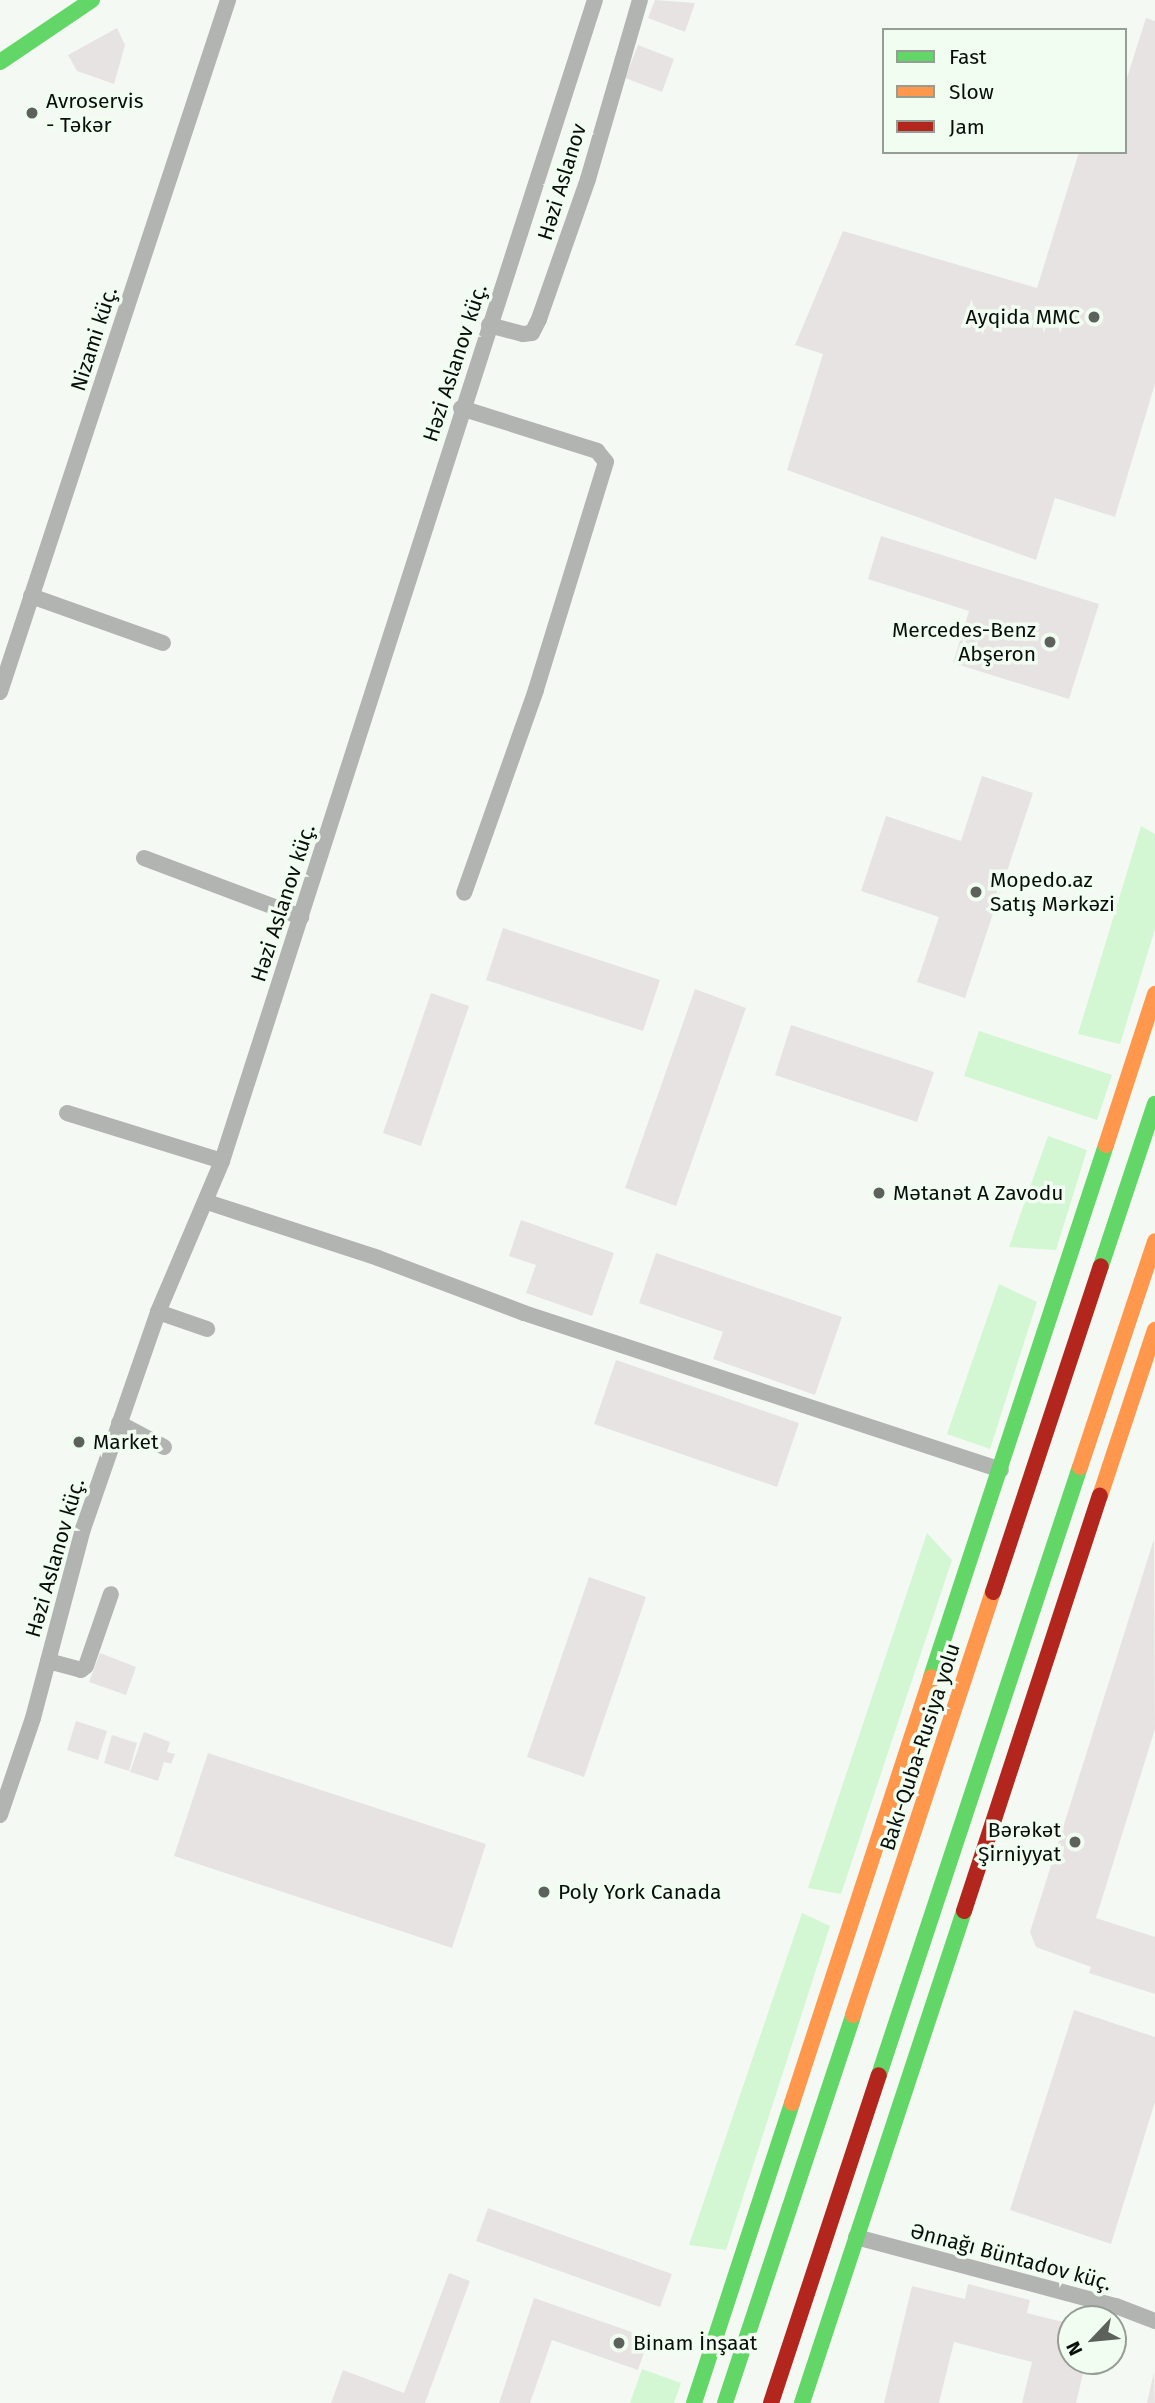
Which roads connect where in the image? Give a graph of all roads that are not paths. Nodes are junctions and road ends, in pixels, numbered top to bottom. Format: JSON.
{"nodes":[{"id":1,"x":92,"y":0,"type":"edge"},
{"id":2,"x":228,"y":0,"type":"edge"},
{"id":3,"x":595,"y":0,"type":"edge"},
{"id":4,"x":640,"y":0,"type":"edge"},
{"id":5,"x":0,"y":62,"type":"edge"},
{"id":6,"x":489,"y":326,"type":"junction"},
{"id":7,"x":461,"y":408,"type":"junction"},
{"id":8,"x":32,"y":596,"type":"junction"},
{"id":9,"x":163,"y":643,"type":"dead end"},
{"id":10,"x":0,"y":692,"type":"edge"},
{"id":11,"x":144,"y":858,"type":"dead end"},
{"id":12,"x":464,"y":893,"type":"dead end"},
{"id":13,"x":301,"y":917,"type":"junction"},
{"id":14,"x":1155,"y":994,"type":"edge"},
{"id":15,"x":1155,"y":1104,"type":"edge"},
{"id":16,"x":67,"y":1113,"type":"dead end"},
{"id":17,"x":222,"y":1161,"type":"junction"},
{"id":18,"x":207,"y":1202,"type":"junction"},
{"id":19,"x":1155,"y":1241,"type":"edge"},
{"id":20,"x":158,"y":1312,"type":"junction"},
{"id":21,"x":207,"y":1329,"type":"dead end"},
{"id":22,"x":1155,"y":1331,"type":"edge"},
{"id":23,"x":1138,"y":1382,"type":"junction"},
{"id":24,"x":1155,"y":1386,"type":"edge"},
{"id":25,"x":119,"y":1423,"type":"junction"},
{"id":26,"x":164,"y":1447,"type":"dead end"},
{"id":27,"x":1001,"y":1470,"type":"junction"},
{"id":28,"x":111,"y":1594,"type":"dead end"},
{"id":29,"x":48,"y":1661,"type":"junction"},
{"id":30,"x":0,"y":1815,"type":"edge"},
{"id":31,"x":856,"y":2237,"type":"junction"},
{"id":32,"x":1155,"y":2321,"type":"edge"},
{"id":33,"x":694,"y":2403,"type":"edge"},
{"id":34,"x":724,"y":2403,"type":"edge"},
{"id":35,"x":771,"y":2403,"type":"edge"},
{"id":36,"x":802,"y":2403,"type":"edge"}],
"edges":[{"from":1,"to":5,"type":"main road"},
{"from":2,"to":8,"type":"street","name":"Nizami küç."},
{"from":3,"to":6,"type":"street","name":"Həzi Aslanov küç."},
{"from":4,"to":6,"type":"street","name":"Həzi Aslanov"},
{"from":6,"to":7,"type":"street","name":"Həzi Aslanov küç."},
{"from":7,"to":12,"type":"street"},
{"from":7,"to":13,"type":"street","name":"Həzi Aslanov küç."},
{"from":8,"to":9,"type":"street"},
{"from":8,"to":10,"type":"street","name":"Nizami küç."},
{"from":11,"to":13,"type":"street"},
{"from":13,"to":17,"type":"street","name":"Həzi Aslanov küç."},
{"from":14,"to":27,"type":"main road"},
{"from":15,"to":34,"type":"main road","name":"Bakı-Quba-Rusiya yolu"},
{"from":16,"to":17,"type":"street"},
{"from":17,"to":18,"type":"street","name":"Həzi Aslanov küç."},
{"from":18,"to":20,"type":"street","name":"Həzi Aslanov küç."},
{"from":18,"to":27,"type":"street"},
{"from":19,"to":35,"type":"main road"},
{"from":20,"to":21,"type":"street"},
{"from":20,"to":25,"type":"street","name":"Həzi Aslanov küç."},
{"from":22,"to":23,"type":"main road"},
{"from":23,"to":24,"type":"main road"},
{"from":23,"to":31,"type":"main road"},
{"from":25,"to":26,"type":"street"},
{"from":25,"to":29,"type":"street","name":"Həzi Aslanov küç."},
{"from":27,"to":33,"type":"main road"},
{"from":28,"to":29,"type":"street"},
{"from":29,"to":30,"type":"street","name":"Həzi Aslanov küç."},
{"from":31,"to":32,"type":"street","name":"Ənnağı Büntadov küç."},
{"from":31,"to":36,"type":"main road"}]}
